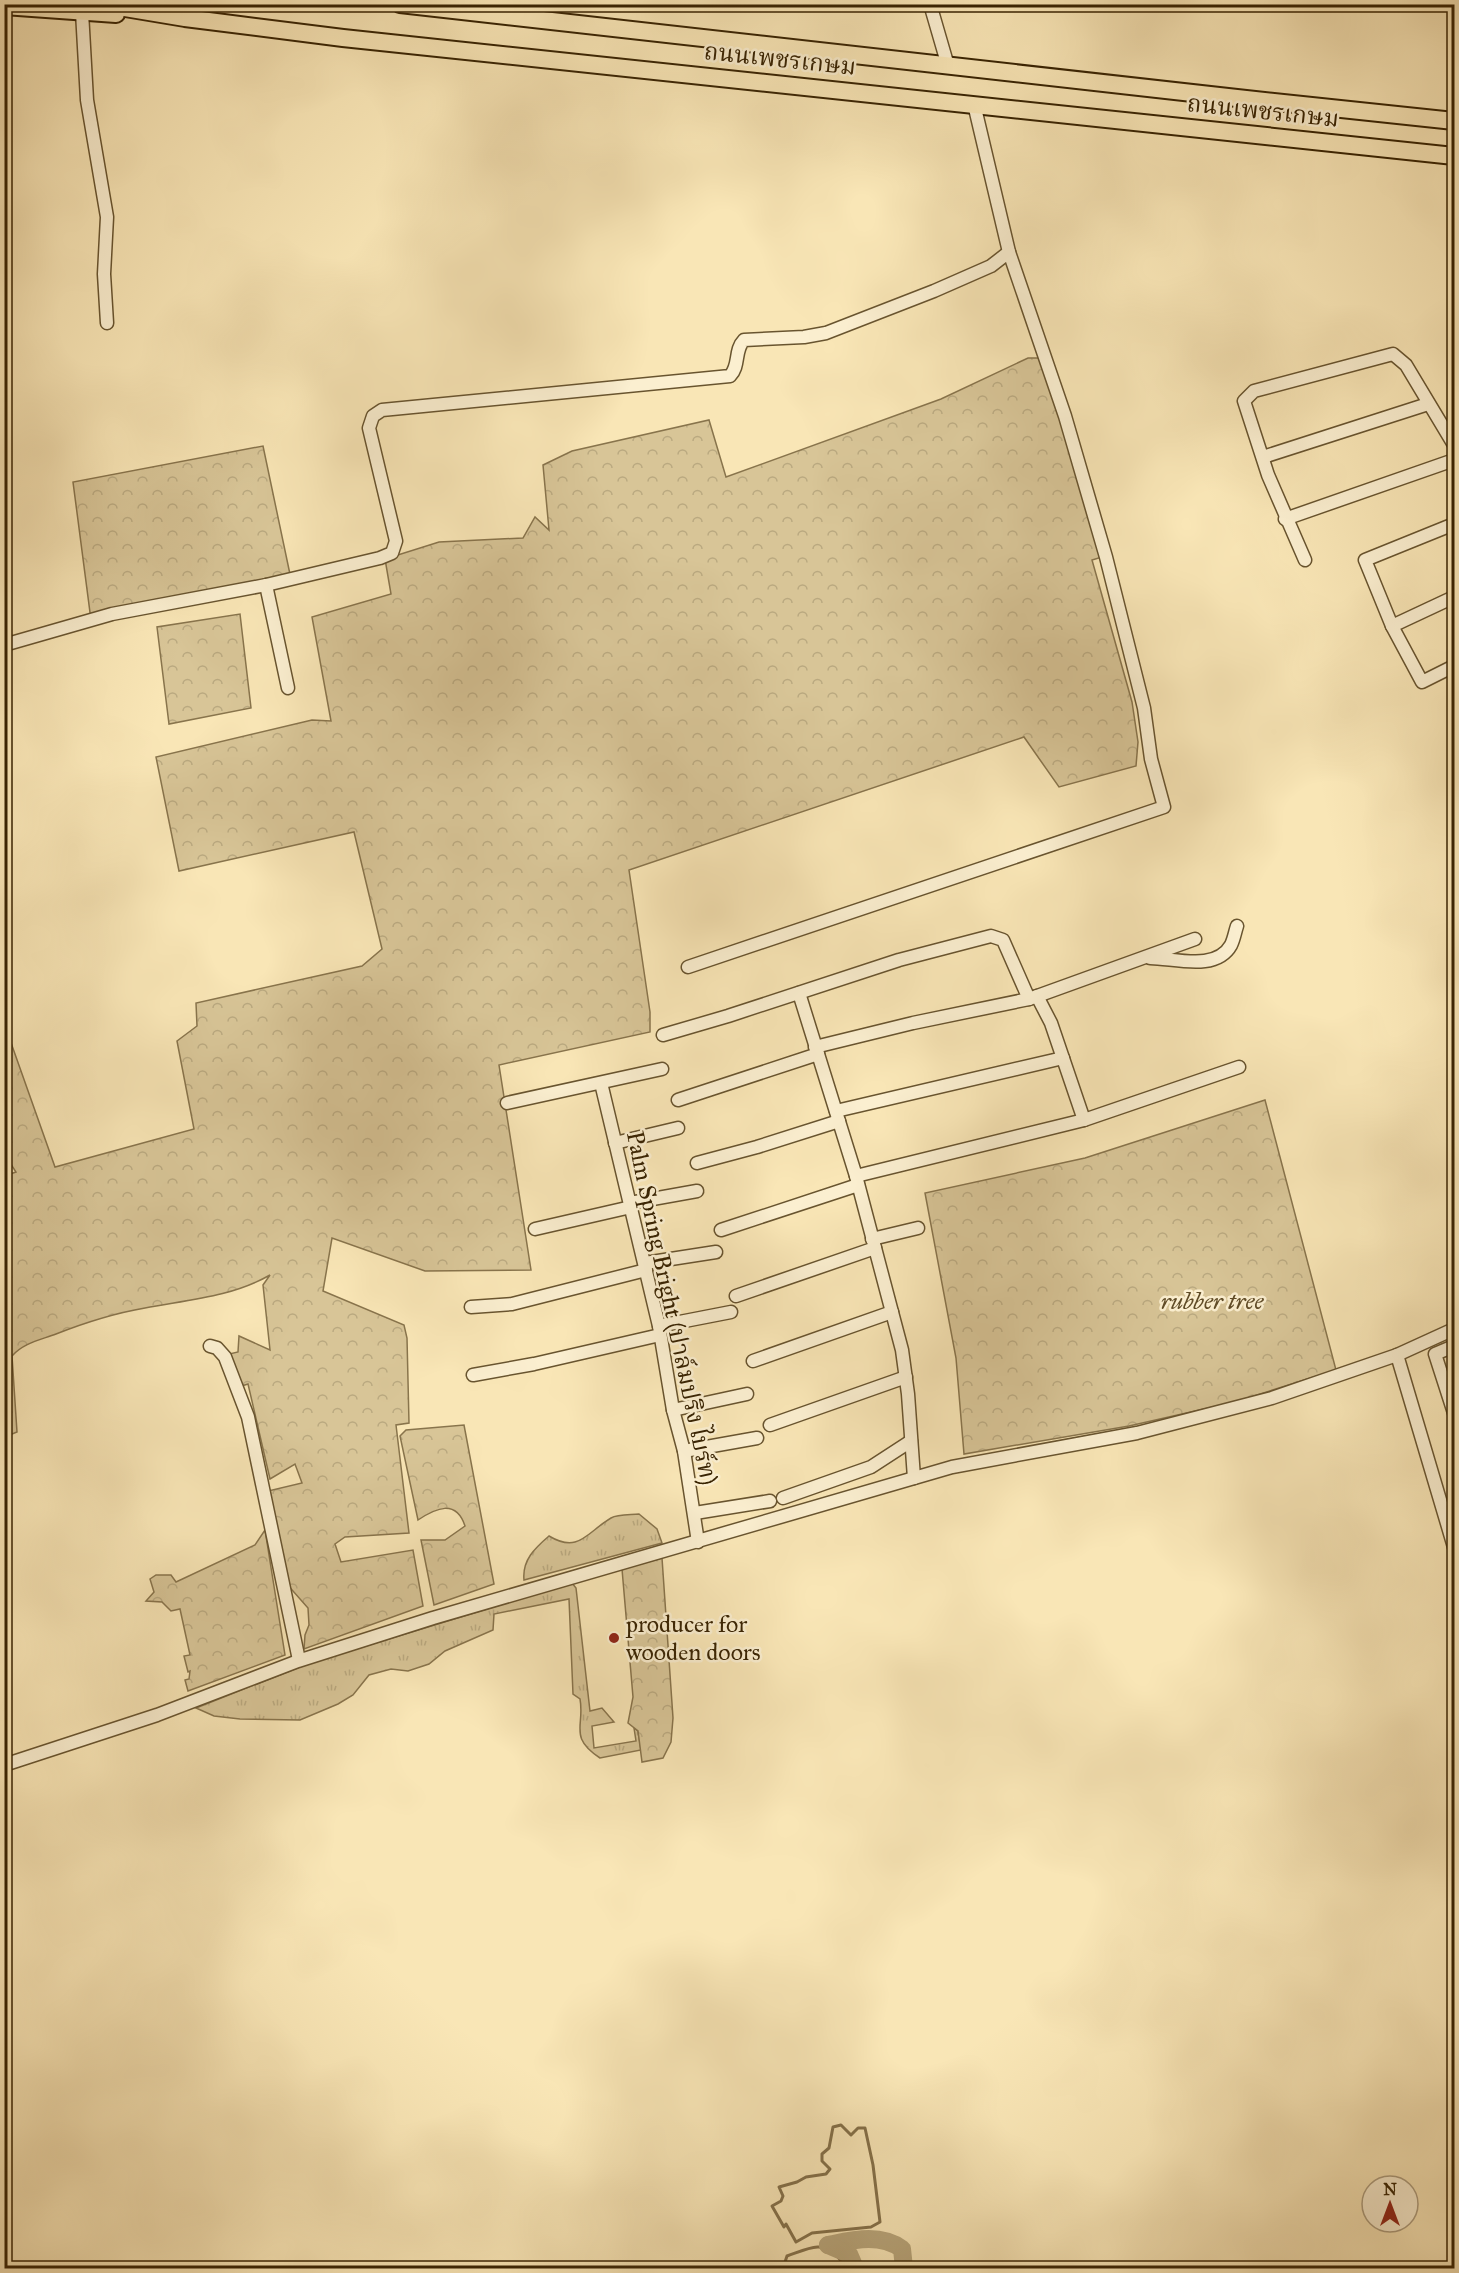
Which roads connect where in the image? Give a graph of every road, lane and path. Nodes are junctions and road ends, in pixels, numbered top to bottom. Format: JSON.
{"nodes":[{"id":1,"x":102,"y":4,"type":"edge"},
{"id":2,"x":400,"y":4,"type":"edge"},
{"id":3,"x":930,"y":4,"type":"edge"},
{"id":4,"x":4,"y":6,"type":"edge"},
{"id":5,"x":82,"y":12,"type":"junction"},
{"id":6,"x":185,"y":18,"type":"junction"},
{"id":7,"x":948,"y":66,"type":"junction"},
{"id":8,"x":974,"y":104,"type":"junction"},
{"id":9,"x":1455,"y":121,"type":"edge"},
{"id":10,"x":1455,"y":156,"type":"edge"},
{"id":11,"x":1009,"y":252,"type":"junction"},
{"id":12,"x":107,"y":323,"type":"dead end"},
{"id":13,"x":1428,"y":404,"type":"junction"},
{"id":14,"x":1455,"y":445,"type":"edge"},
{"id":15,"x":1263,"y":457,"type":"junction"},
{"id":16,"x":1455,"y":460,"type":"edge"},
{"id":17,"x":1285,"y":519,"type":"junction"},
{"id":18,"x":1455,"y":524,"type":"edge"},
{"id":19,"x":1305,"y":560,"type":"dead end"},
{"id":20,"x":266,"y":585,"type":"junction"},
{"id":21,"x":1455,"y":597,"type":"edge"},
{"id":22,"x":1392,"y":626,"type":"junction"},
{"id":23,"x":4,"y":645,"type":"edge"},
{"id":24,"x":1455,"y":666,"type":"edge"},
{"id":25,"x":288,"y":688,"type":"dead end"},
{"id":26,"x":1237,"y":927,"type":"dead end"},
{"id":27,"x":1195,"y":939,"type":"dead end"},
{"id":28,"x":1143,"y":958,"type":"junction"},
{"id":29,"x":688,"y":967,"type":"dead end"},
{"id":30,"x":799,"y":993,"type":"junction"},
{"id":31,"x":1033,"y":998,"type":"junction"},
{"id":32,"x":663,"y":1035,"type":"dead end"},
{"id":33,"x":817,"y":1051,"type":"junction"},
{"id":34,"x":1063,"y":1058,"type":"junction"},
{"id":35,"x":1239,"y":1067,"type":"dead end"},
{"id":36,"x":662,"y":1069,"type":"dead end"},
{"id":37,"x":601,"y":1083,"type":"junction"},
{"id":38,"x":678,"y":1100,"type":"dead end"},
{"id":39,"x":507,"y":1102,"type":"dead end"},
{"id":40,"x":837,"y":1116,"type":"junction"},
{"id":41,"x":1084,"y":1120,"type":"junction"},
{"id":42,"x":678,"y":1128,"type":"dead end"},
{"id":43,"x":615,"y":1143,"type":"junction"},
{"id":44,"x":697,"y":1163,"type":"dead end"},
{"id":45,"x":857,"y":1180,"type":"junction"},
{"id":46,"x":697,"y":1191,"type":"dead end"},
{"id":47,"x":631,"y":1205,"type":"junction"},
{"id":48,"x":918,"y":1227,"type":"dead end"},
{"id":49,"x":535,"y":1229,"type":"dead end"},
{"id":50,"x":721,"y":1230,"type":"dead end"},
{"id":51,"x":874,"y":1243,"type":"junction"},
{"id":52,"x":716,"y":1252,"type":"dead end"},
{"id":53,"x":646,"y":1267,"type":"junction"},
{"id":54,"x":736,"y":1296,"type":"dead end"},
{"id":55,"x":471,"y":1307,"type":"dead end"},
{"id":56,"x":731,"y":1312,"type":"dead end"},
{"id":57,"x":892,"y":1312,"type":"junction"},
{"id":58,"x":1455,"y":1329,"type":"edge"},
{"id":59,"x":659,"y":1331,"type":"junction"},
{"id":60,"x":210,"y":1346,"type":"dead end"},
{"id":61,"x":1455,"y":1346,"type":"edge"},
{"id":62,"x":1396,"y":1355,"type":"junction"},
{"id":63,"x":753,"y":1361,"type":"dead end"},
{"id":64,"x":473,"y":1375,"type":"dead end"},
{"id":65,"x":906,"y":1377,"type":"junction"},
{"id":66,"x":747,"y":1394,"type":"dead end"},
{"id":67,"x":673,"y":1410,"type":"junction"},
{"id":68,"x":1455,"y":1413,"type":"edge"},
{"id":69,"x":770,"y":1425,"type":"dead end"},
{"id":70,"x":757,"y":1438,"type":"dead end"},
{"id":71,"x":911,"y":1441,"type":"junction"},
{"id":72,"x":684,"y":1451,"type":"junction"},
{"id":73,"x":914,"y":1478,"type":"junction"},
{"id":74,"x":694,"y":1513,"type":"junction"},
{"id":75,"x":698,"y":1542,"type":"junction"},
{"id":76,"x":1455,"y":1546,"type":"edge"},
{"id":77,"x":299,"y":1660,"type":"junction"},
{"id":78,"x":4,"y":1765,"type":"edge"}],
"edges":[{"from":1,"to":6,"type":"highway","name":"ถนนเพชรเกษม"},
{"from":2,"to":7,"type":"highway","name":"ถนนเพชรเกษม"},
{"from":3,"to":7,"type":"street"},
{"from":4,"to":5,"type":"highway"},
{"from":5,"to":6,"type":"highway"},
{"from":5,"to":12,"type":"street"},
{"from":6,"to":8,"type":"highway","name":"ถนนเพชรเกษม"},
{"from":7,"to":9,"type":"highway","name":"ถนนเพชรเกษม"},
{"from":8,"to":10,"type":"highway","name":"ถนนเพชรเกษม"},
{"from":8,"to":11,"type":"street"},
{"from":11,"to":20,"type":"street"},
{"from":11,"to":29,"type":"street"},
{"from":13,"to":14,"type":"street"},
{"from":13,"to":15,"type":"street"},
{"from":13,"to":15,"type":"street"},
{"from":15,"to":17,"type":"street"},
{"from":16,"to":17,"type":"street"},
{"from":17,"to":19,"type":"street"},
{"from":18,"to":22,"type":"street"},
{"from":20,"to":23,"type":"street"},
{"from":20,"to":25,"type":"street"},
{"from":21,"to":22,"type":"street"},
{"from":22,"to":24,"type":"street"},
{"from":26,"to":28,"type":"street"},
{"from":27,"to":28,"type":"street"},
{"from":28,"to":31,"type":"street"},
{"from":30,"to":31,"type":"street"},
{"from":30,"to":32,"type":"street"},
{"from":30,"to":33,"type":"street"},
{"from":31,"to":33,"type":"street"},
{"from":31,"to":34,"type":"street"},
{"from":33,"to":38,"type":"street"},
{"from":33,"to":40,"type":"street"},
{"from":34,"to":40,"type":"street"},
{"from":34,"to":41,"type":"street"},
{"from":35,"to":41,"type":"street"},
{"from":36,"to":37,"type":"street"},
{"from":37,"to":39,"type":"street"},
{"from":37,"to":43,"type":"street","name":"Palm Spring Bright (ปาล์มปริง ไบร์ท)"},
{"from":40,"to":44,"type":"street"},
{"from":40,"to":45,"type":"street"},
{"from":41,"to":45,"type":"street"},
{"from":42,"to":43,"type":"street"},
{"from":43,"to":47,"type":"street","name":"Palm Spring Bright (ปาล์มปริง ไบร์ท)"},
{"from":45,"to":50,"type":"street"},
{"from":45,"to":51,"type":"street"},
{"from":46,"to":47,"type":"street"},
{"from":47,"to":49,"type":"street"},
{"from":47,"to":53,"type":"street","name":"Palm Spring Bright (ปาล์มปริง ไบร์ท)"},
{"from":48,"to":51,"type":"street"},
{"from":51,"to":54,"type":"street"},
{"from":51,"to":57,"type":"street"},
{"from":52,"to":53,"type":"street"},
{"from":53,"to":55,"type":"street"},
{"from":53,"to":59,"type":"street","name":"Palm Spring Bright (ปาล์มปริง ไบร์ท)"},
{"from":56,"to":59,"type":"street"},
{"from":57,"to":63,"type":"street"},
{"from":57,"to":65,"type":"street"},
{"from":58,"to":62,"type":"street"},
{"from":59,"to":64,"type":"street"},
{"from":59,"to":67,"type":"street","name":"Palm Spring Bright (ปาล์มปริง ไบร์ท)"},
{"from":60,"to":77,"type":"street"},
{"from":61,"to":68,"type":"street"},
{"from":62,"to":73,"type":"street"},
{"from":62,"to":76,"type":"street"},
{"from":65,"to":69,"type":"street"},
{"from":65,"to":71,"type":"street"},
{"from":66,"to":67,"type":"street"},
{"from":67,"to":72,"type":"street","name":"Palm Spring Bright (ปาล์มปริง ไบร์ท)"},
{"from":70,"to":72,"type":"street"},
{"from":71,"to":73,"type":"street"},
{"from":71,"to":74,"type":"street"},
{"from":72,"to":74,"type":"street","name":"Palm Spring Bright (ปาล์มปริง ไบร์ท)"},
{"from":73,"to":75,"type":"street"},
{"from":74,"to":75,"type":"street","name":"Palm Spring Bright (ปาล์มปริง ไบร์ท)"},
{"from":75,"to":77,"type":"street"},
{"from":77,"to":78,"type":"street"}]}
